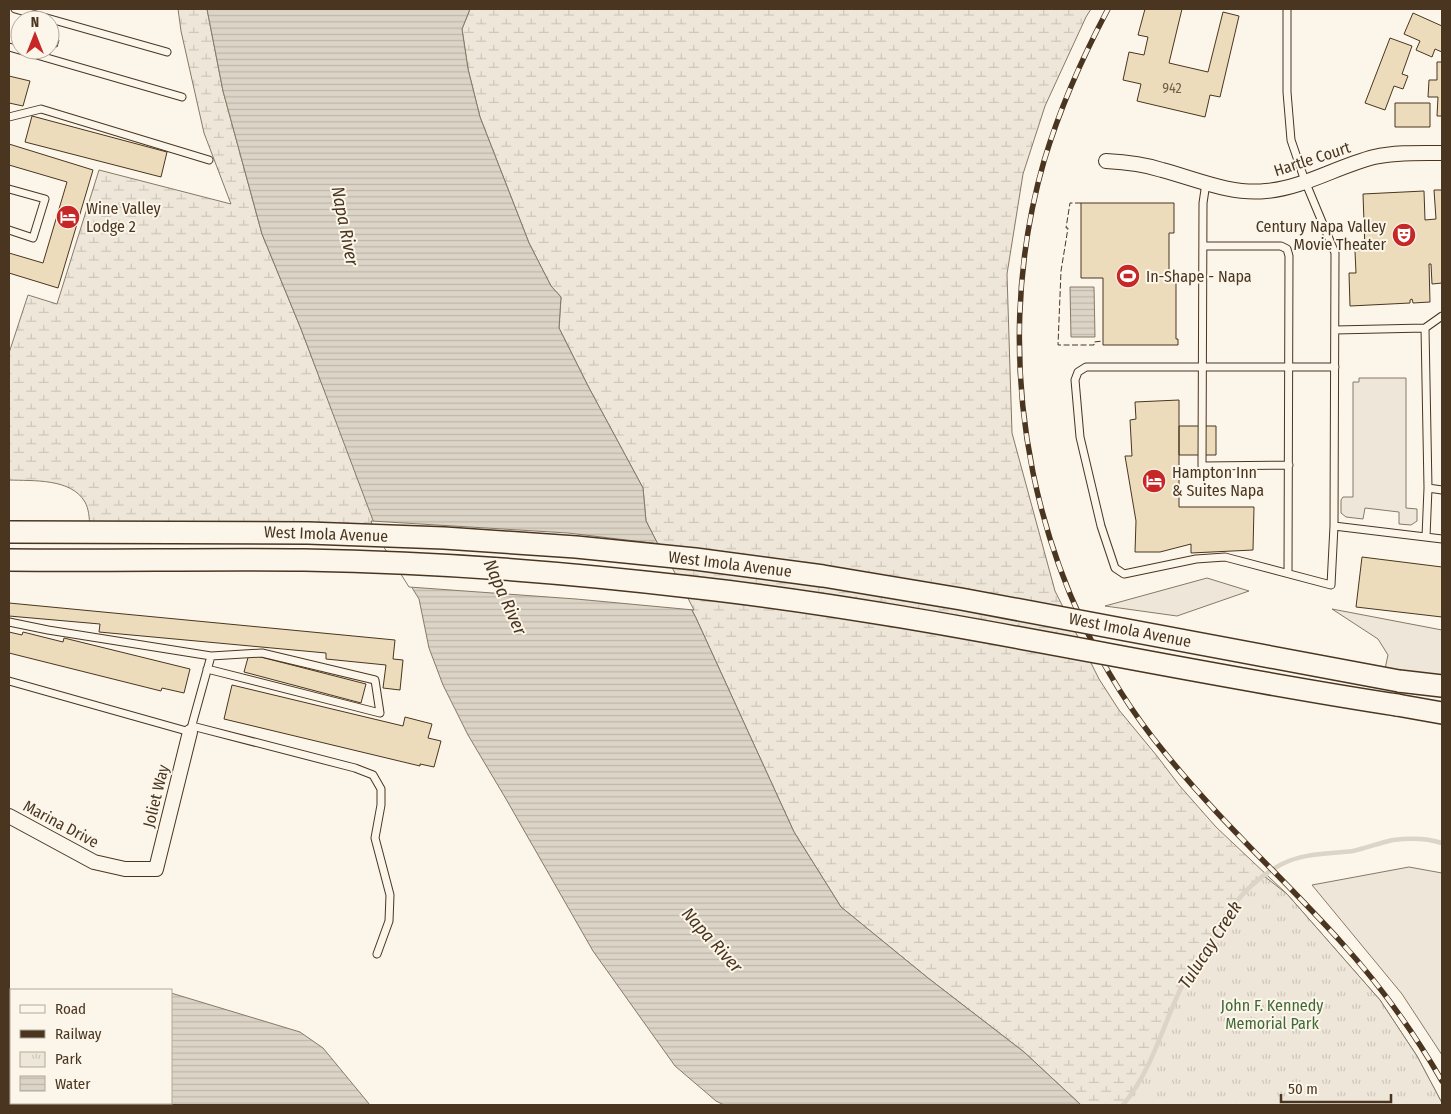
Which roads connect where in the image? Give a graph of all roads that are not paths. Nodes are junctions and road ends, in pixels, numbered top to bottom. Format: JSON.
{"nodes":[{"id":1,"x":15,"y":9,"type":"edge"},
{"id":2,"x":1287,"y":9,"type":"edge"},
{"id":3,"x":9,"y":47,"type":"edge"},
{"id":4,"x":167,"y":52,"type":"dead end"},
{"id":5,"x":182,"y":97,"type":"dead end"},
{"id":6,"x":9,"y":117,"type":"edge"},
{"id":7,"x":1442,"y":153,"type":"edge"},
{"id":8,"x":209,"y":160,"type":"dead end"},
{"id":9,"x":1106,"y":160,"type":"dead end"},
{"id":10,"x":1305,"y":181,"type":"junction"},
{"id":11,"x":1206,"y":182,"type":"junction"},
{"id":12,"x":9,"y":189,"type":"edge"},
{"id":13,"x":9,"y":230,"type":"edge"},
{"id":14,"x":1203,"y":246,"type":"junction"},
{"id":15,"x":1442,"y":316,"type":"edge"},
{"id":16,"x":1425,"y":328,"type":"junction"},
{"id":17,"x":1335,"y":330,"type":"junction"},
{"id":18,"x":1335,"y":366,"type":"junction"},
{"id":19,"x":1203,"y":367,"type":"junction"},
{"id":20,"x":1288,"y":367,"type":"junction"},
{"id":21,"x":1289,"y":465,"type":"junction"},
{"id":22,"x":1428,"y":488,"type":"junction"},
{"id":23,"x":1442,"y":490,"type":"edge"},
{"id":24,"x":1334,"y":526,"type":"junction"},
{"id":25,"x":9,"y":532,"type":"edge"},
{"id":26,"x":1426,"y":537,"type":"junction"},
{"id":27,"x":1442,"y":539,"type":"edge"},
{"id":28,"x":9,"y":560,"type":"edge"},
{"id":29,"x":1288,"y":573,"type":"junction"},
{"id":30,"x":9,"y":622,"type":"edge"},
{"id":31,"x":211,"y":656,"type":"junction"},
{"id":32,"x":207,"y":668,"type":"junction"},
{"id":33,"x":9,"y":681,"type":"edge"},
{"id":34,"x":1442,"y":686,"type":"edge"},
{"id":35,"x":1442,"y":713,"type":"edge"},
{"id":36,"x":191,"y":729,"type":"junction"},
{"id":37,"x":9,"y":816,"type":"edge"},
{"id":38,"x":156,"y":869,"type":"joint"},
{"id":39,"x":377,"y":954,"type":"dead end"}],
"edges":[{"from":1,"to":4,"type":"lane"},
{"from":2,"to":10,"type":"lane"},
{"from":3,"to":5,"type":"lane"},
{"from":6,"to":8,"type":"lane"},
{"from":7,"to":10,"type":"street","name":"Hartle Court"},
{"from":9,"to":11,"type":"street","name":"Hartle Court"},
{"from":10,"to":11,"type":"street","name":"Hartle Court"},
{"from":10,"to":17,"type":"lane"},
{"from":11,"to":14,"type":"lane"},
{"from":12,"to":13,"type":"lane"},
{"from":14,"to":19,"type":"lane"},
{"from":14,"to":20,"type":"lane"},
{"from":15,"to":16,"type":"lane"},
{"from":16,"to":17,"type":"lane"},
{"from":16,"to":22,"type":"lane"},
{"from":17,"to":18,"type":"lane"},
{"from":18,"to":20,"type":"lane"},
{"from":18,"to":24,"type":"lane"},
{"from":19,"to":20,"type":"lane"},
{"from":19,"to":21,"type":"lane"},
{"from":19,"to":29,"type":"lane"},
{"from":20,"to":21,"type":"lane"},
{"from":21,"to":29,"type":"lane"},
{"from":22,"to":23,"type":"lane"},
{"from":22,"to":26,"type":"lane"},
{"from":24,"to":26,"type":"lane"},
{"from":24,"to":29,"type":"lane"},
{"from":25,"to":34,"type":"main road","name":"West Imola Avenue","bridge":true},
{"from":26,"to":27,"type":"lane"},
{"from":28,"to":35,"type":"main road","name":"West Imola Avenue","bridge":true},
{"from":30,"to":31,"type":"lane"},
{"from":31,"to":32,"type":"lane"},
{"from":31,"to":32,"type":"lane"},
{"from":32,"to":36,"type":"lane"},
{"from":33,"to":36,"type":"lane"},
{"from":36,"to":38,"type":"street","name":"Joliet Way"},
{"from":36,"to":39,"type":"lane"},
{"from":37,"to":38,"type":"street","name":"Marina Drive"}]}
